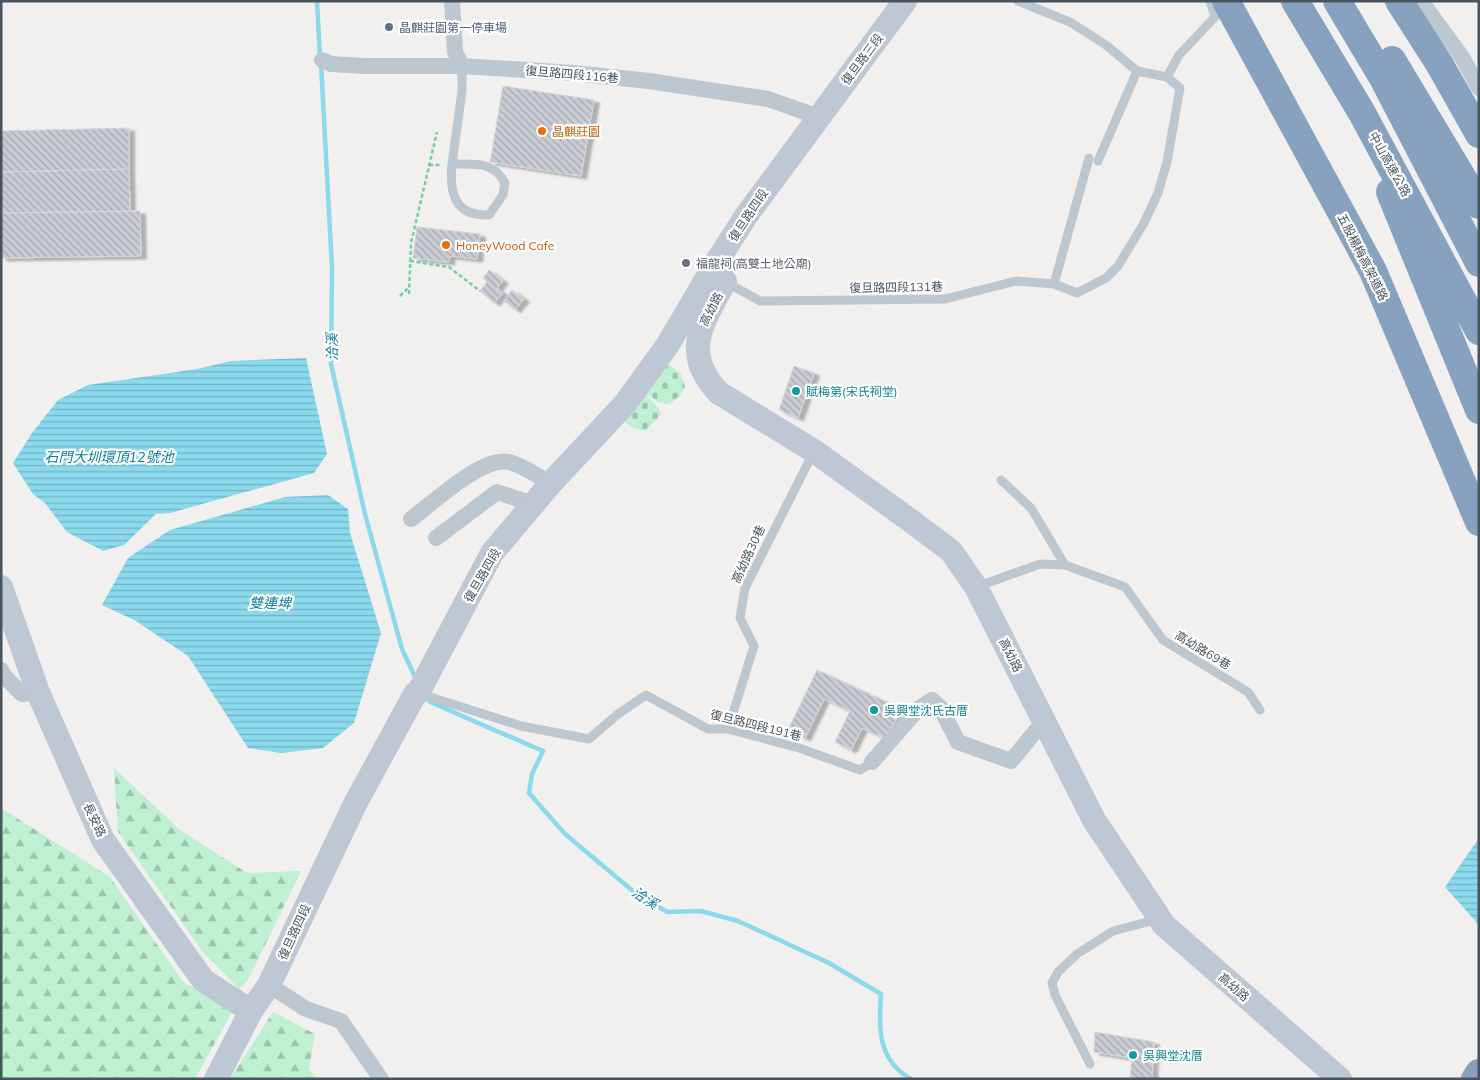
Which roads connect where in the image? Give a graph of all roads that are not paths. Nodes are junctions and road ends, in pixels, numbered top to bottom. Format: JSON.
{"nodes":[{"id":1,"x":452,"y":1,"type":"edge"},
{"id":2,"x":905,"y":1,"type":"edge"},
{"id":3,"x":1018,"y":1,"type":"edge"},
{"id":4,"x":1210,"y":1,"type":"edge"},
{"id":5,"x":1226,"y":1,"type":"edge"},
{"id":6,"x":1295,"y":1,"type":"edge"},
{"id":7,"x":1337,"y":1,"type":"edge"},
{"id":8,"x":1357,"y":1,"type":"edge"},
{"id":9,"x":1399,"y":1,"type":"edge"},
{"id":10,"x":1421,"y":1,"type":"edge"},
{"id":11,"x":322,"y":60,"type":"dead end"},
{"id":12,"x":462,"y":66,"type":"junction"},
{"id":13,"x":1137,"y":71,"type":"junction"},
{"id":14,"x":1167,"y":77,"type":"junction"},
{"id":15,"x":1479,"y":88,"type":"edge"},
{"id":16,"x":1362,"y":113,"type":"junction"},
{"id":17,"x":819,"y":117,"type":"junction"},
{"id":18,"x":1479,"y":134,"type":"edge"},
{"id":19,"x":452,"y":164,"type":"junction"},
{"id":20,"x":1479,"y":204,"type":"edge"},
{"id":21,"x":1479,"y":263,"type":"edge"},
{"id":22,"x":719,"y":273,"type":"junction"},
{"id":23,"x":1054,"y":284,"type":"junction"},
{"id":24,"x":1479,"y":331,"type":"edge"},
{"id":25,"x":1479,"y":410,"type":"edge"},
{"id":26,"x":814,"y":451,"type":"junction"},
{"id":27,"x":1001,"y":480,"type":"dead end"},
{"id":28,"x":551,"y":483,"type":"junction"},
{"id":29,"x":533,"y":504,"type":"junction"},
{"id":30,"x":411,"y":519,"type":"dead end"},
{"id":31,"x":1479,"y":522,"type":"edge"},
{"id":32,"x":436,"y":538,"type":"dead end"},
{"id":33,"x":1065,"y":565,"type":"junction"},
{"id":34,"x":1,"y":587,"type":"edge"},
{"id":35,"x":976,"y":587,"type":"junction"},
{"id":36,"x":1,"y":670,"type":"edge"},
{"id":37,"x":38,"y":692,"type":"junction"},
{"id":38,"x":416,"y":694,"type":"junction"},
{"id":39,"x":1260,"y":710,"type":"dead end"},
{"id":40,"x":1044,"y":721,"type":"junction"},
{"id":41,"x":728,"y":729,"type":"junction"},
{"id":42,"x":872,"y":762,"type":"joint"},
{"id":43,"x":1160,"y":918,"type":"junction"},
{"id":44,"x":269,"y":985,"type":"junction"},
{"id":45,"x":251,"y":1011,"type":"junction"},
{"id":46,"x":1090,"y":1064,"type":"dead end"},
{"id":47,"x":1479,"y":1072,"type":"edge"},
{"id":48,"x":216,"y":1079,"type":"edge"},
{"id":49,"x":381,"y":1079,"type":"edge"},
{"id":50,"x":1340,"y":1079,"type":"edge"},
{"id":51,"x":1475,"y":1079,"type":"edge"}],
"edges":[{"from":1,"to":12,"type":"street"},
{"from":2,"to":17,"type":"street","name":"復旦路三段"},
{"from":3,"to":13,"type":"lane"},
{"from":4,"to":14,"type":"lane"},
{"from":5,"to":31,"type":"highway","name":"五股楊梅高架道路"},
{"from":6,"to":16,"type":"highway","name":"中山高速公路"},
{"from":7,"to":21,"type":"highway"},
{"from":8,"to":20,"type":"highway"},
{"from":9,"to":18,"type":"highway"},
{"from":10,"to":15,"type":"street"},
{"from":11,"to":12,"type":"street","name":"復旦路四段116巷"},
{"from":12,"to":17,"type":"street","name":"復旦路四段116巷"},
{"from":12,"to":19,"type":"lane"},
{"from":13,"to":14,"type":"lane"},
{"from":13,"to":23,"type":"lane"},
{"from":14,"to":23,"type":"lane","name":"復旦路四段131巷"},
{"from":16,"to":24,"type":"highway","name":"中山高速公路"},
{"from":16,"to":25,"type":"highway"},
{"from":17,"to":22,"type":"street","name":"復旦路四段"},
{"from":19,"to":19,"type":"lane"},
{"from":22,"to":23,"type":"lane","name":"復旦路四段131巷"},
{"from":22,"to":26,"type":"street","name":"高幼路"},
{"from":22,"to":28,"type":"street","name":"復旦路四段"},
{"from":26,"to":35,"type":"street","name":"高幼路"},
{"from":26,"to":41,"type":"lane","name":"高幼路30巷"},
{"from":27,"to":33,"type":"lane"},
{"from":28,"to":29,"type":"street","name":"復旦路四段"},
{"from":28,"to":30,"type":"street"},
{"from":29,"to":32,"type":"street"},
{"from":29,"to":38,"type":"street","name":"復旦路四段"},
{"from":33,"to":35,"type":"lane","name":"高幼路69巷"},
{"from":33,"to":39,"type":"lane","name":"高幼路69巷"},
{"from":34,"to":37,"type":"street","name":"長安路"},
{"from":35,"to":40,"type":"street","name":"高幼路"},
{"from":36,"to":37,"type":"street"},
{"from":37,"to":45,"type":"street","name":"長安路"},
{"from":38,"to":41,"type":"lane","name":"復旦路四段191巷"},
{"from":38,"to":44,"type":"street","name":"復旦路四段"},
{"from":40,"to":42,"type":"street"},
{"from":40,"to":43,"type":"street","name":"高幼路"},
{"from":41,"to":42,"type":"lane","name":"復旦路四段191巷"},
{"from":43,"to":46,"type":"lane"},
{"from":43,"to":50,"type":"street","name":"高幼路"},
{"from":44,"to":45,"type":"street","name":"復旦路四段"},
{"from":44,"to":49,"type":"street"},
{"from":45,"to":48,"type":"street","name":"復旦路四段"},
{"from":47,"to":51,"type":"highway"}]}
